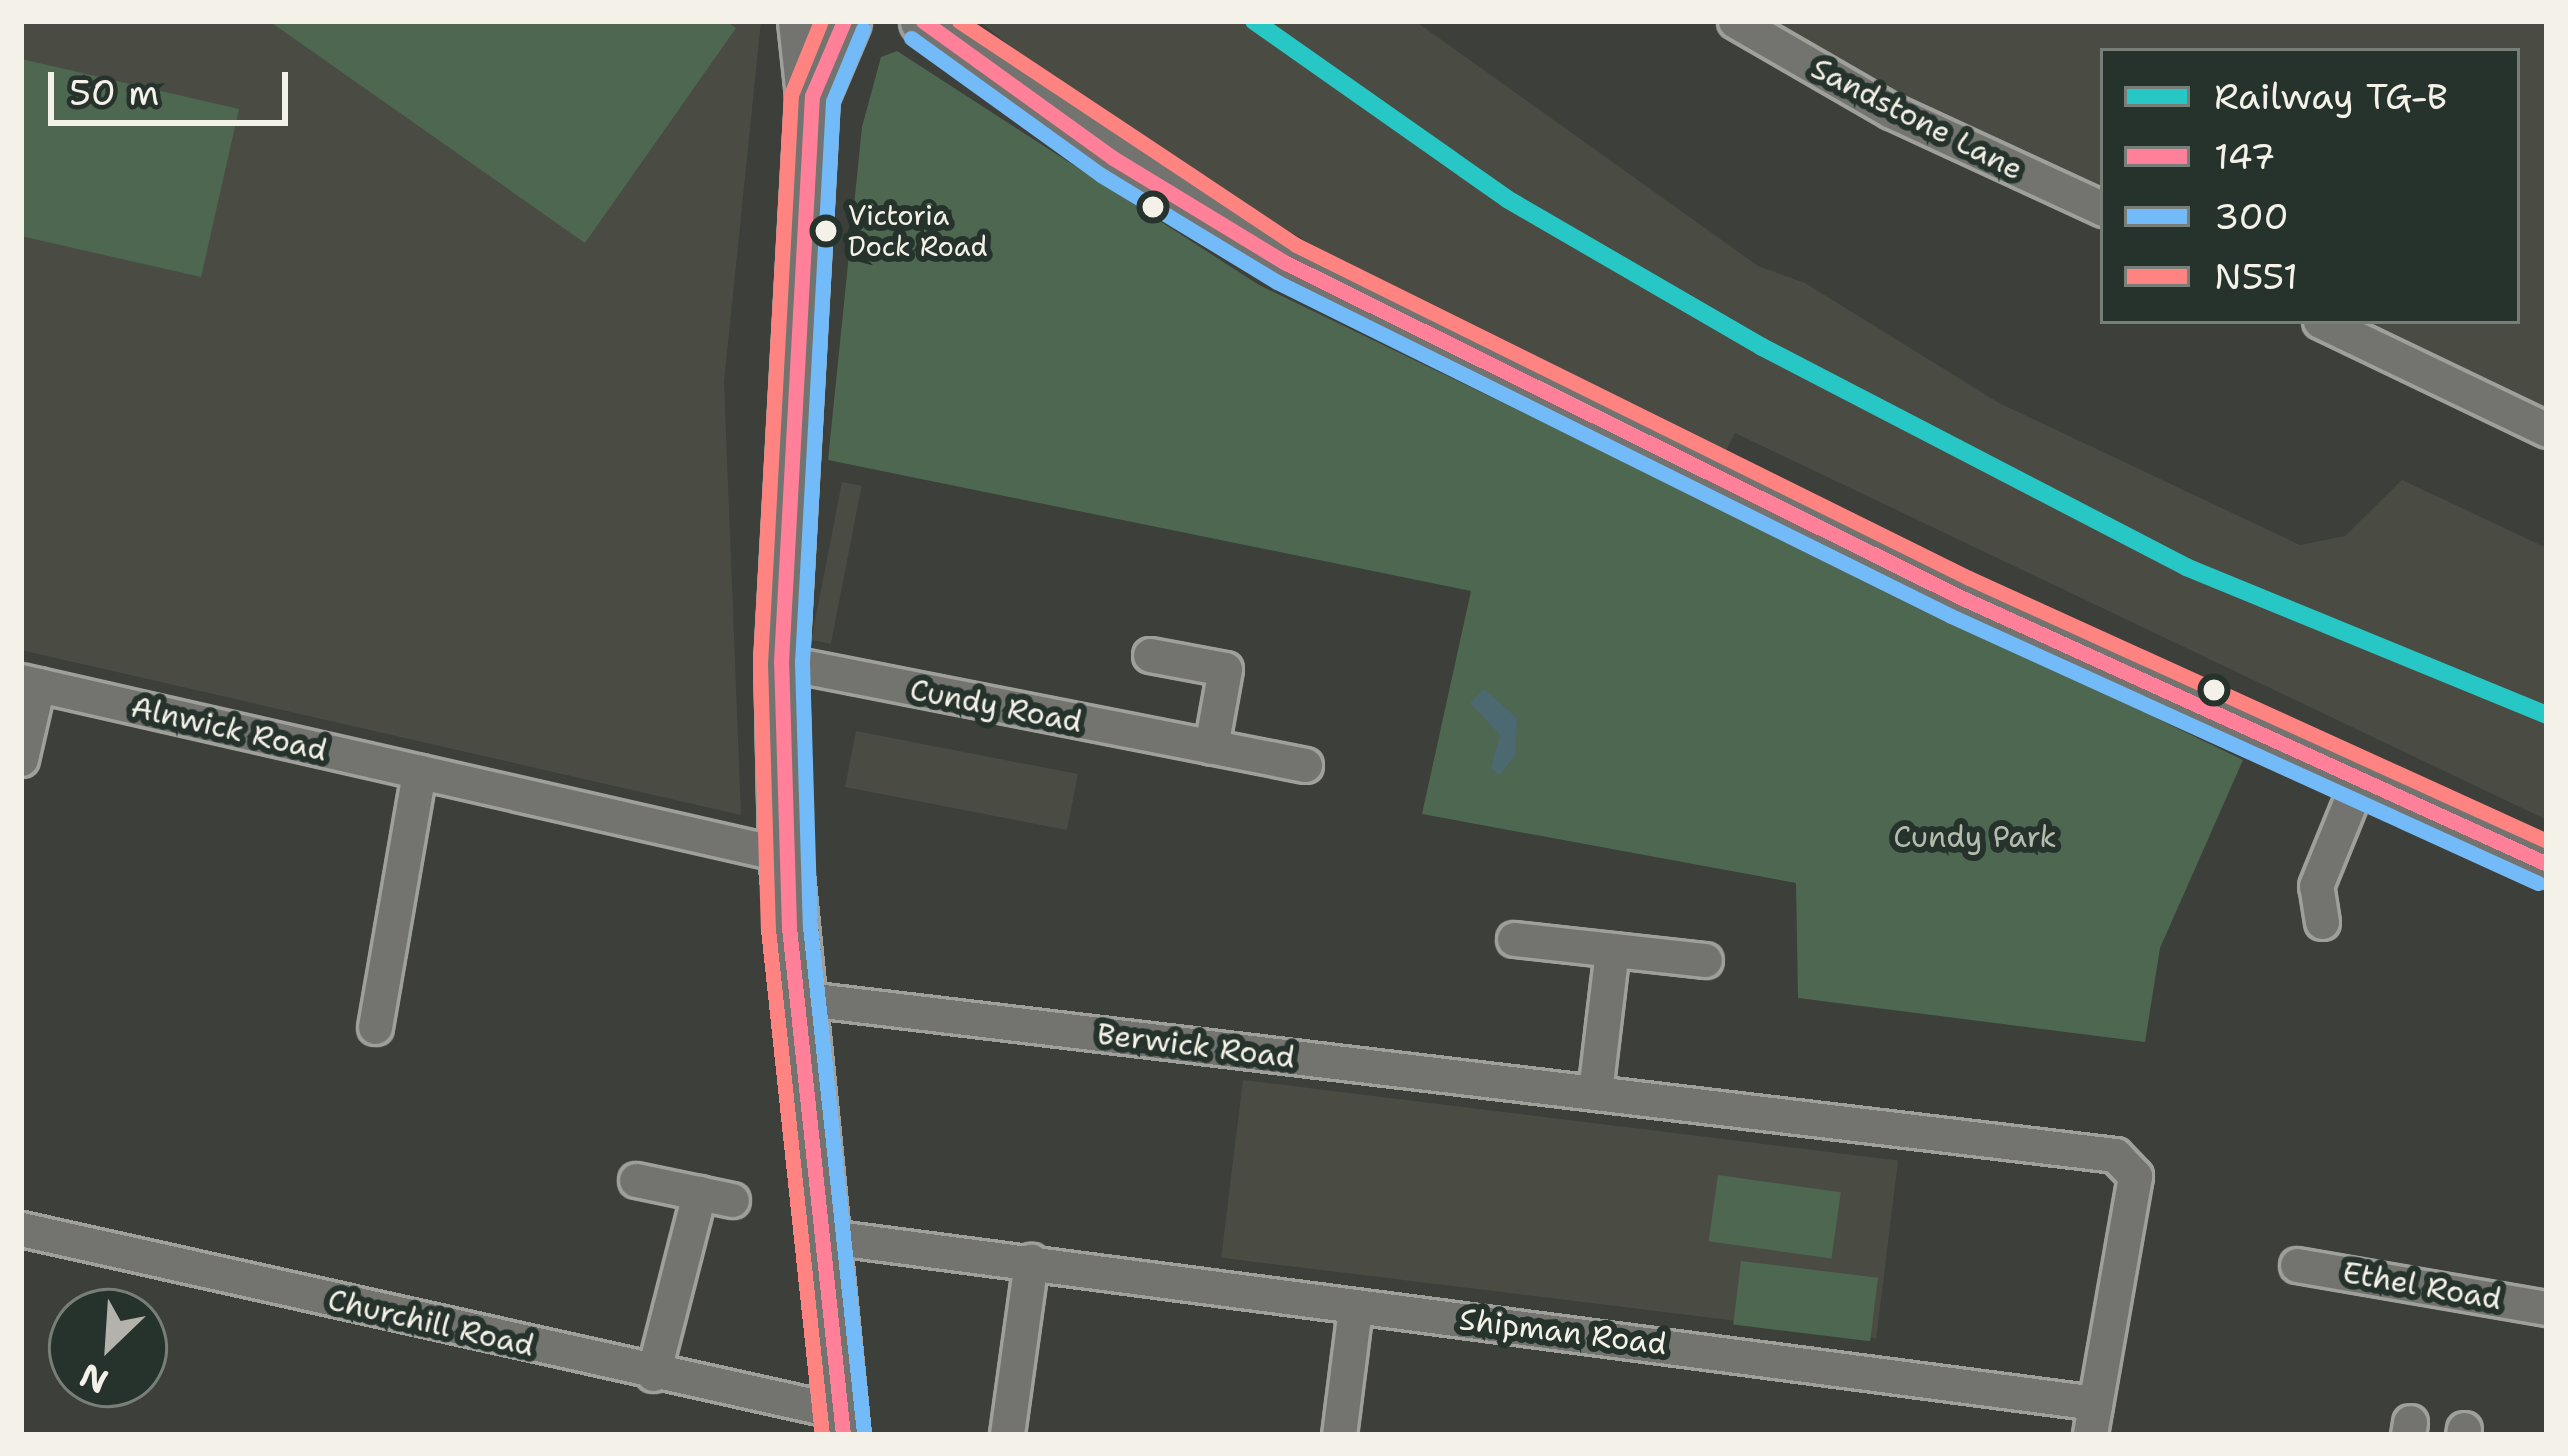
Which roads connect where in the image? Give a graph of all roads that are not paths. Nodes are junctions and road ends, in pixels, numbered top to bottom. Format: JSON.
{"nodes":[{"id":1,"x":804,"y":21,"type":"edge"},
{"id":2,"x":844,"y":21,"type":"edge"},
{"id":3,"x":923,"y":21,"type":"edge"},
{"id":4,"x":1735,"y":21,"type":"edge"},
{"id":5,"x":812,"y":96,"type":"junction"},
{"id":6,"x":2100,"y":208,"type":"edge"},
{"id":7,"x":2326,"y":324,"type":"edge"},
{"id":8,"x":2547,"y":430,"type":"edge"},
{"id":9,"x":1150,"y":655,"type":"dead end"},
{"id":10,"x":781,"y":662,"type":"junction"},
{"id":11,"x":30,"y":683,"type":"edge"},
{"id":12,"x":1210,"y":747,"type":"junction"},
{"id":13,"x":21,"y":759,"type":"edge"},
{"id":14,"x":1305,"y":765,"type":"dead end"},
{"id":15,"x":419,"y":772,"type":"junction"},
{"id":16,"x":2359,"y":780,"type":"junction"},
{"id":17,"x":785,"y":855,"type":"junction"},
{"id":18,"x":2547,"y":864,"type":"edge"},
{"id":19,"x":2322,"y":922,"type":"dead end"},
{"id":20,"x":1514,"y":939,"type":"dead end"},
{"id":21,"x":1612,"y":950,"type":"junction"},
{"id":22,"x":1705,"y":960,"type":"dead end"},
{"id":23,"x":798,"y":998,"type":"junction"},
{"id":24,"x":375,"y":1027,"type":"dead end"},
{"id":25,"x":1595,"y":1092,"type":"junction"},
{"id":26,"x":637,"y":1180,"type":"dead end"},
{"id":27,"x":21,"y":1229,"type":"edge"},
{"id":28,"x":829,"y":1237,"type":"junction"},
{"id":29,"x":1031,"y":1261,"type":"junction"},
{"id":30,"x":2297,"y":1265,"type":"dead end"},
{"id":31,"x":1355,"y":1308,"type":"junction"},
{"id":32,"x":2547,"y":1308,"type":"edge"},
{"id":33,"x":653,"y":1374,"type":"junction"},
{"id":34,"x":2092,"y":1419,"type":"edge"},
{"id":35,"x":843,"y":1424,"type":"edge"},
{"id":36,"x":1007,"y":1434,"type":"edge"},
{"id":37,"x":1339,"y":1435,"type":"edge"}],
"edges":[{"from":1,"to":5,"type":"main road"},
{"from":2,"to":5,"type":"main road"},
{"from":3,"to":16,"type":"street"},
{"from":4,"to":6,"type":"street","name":"Sandstone Lane"},
{"from":5,"to":10,"type":"main road"},
{"from":7,"to":8,"type":"street"},
{"from":9,"to":12,"type":"street"},
{"from":10,"to":12,"type":"street","name":"Cundy Road"},
{"from":10,"to":17,"type":"main road"},
{"from":11,"to":13,"type":"street","name":"Alnwick Road"},
{"from":11,"to":15,"type":"street","name":"Alnwick Road"},
{"from":12,"to":14,"type":"street","name":"Cundy Road"},
{"from":15,"to":17,"type":"street","name":"Alnwick Road"},
{"from":15,"to":24,"type":"street"},
{"from":16,"to":18,"type":"street"},
{"from":16,"to":19,"type":"street"},
{"from":17,"to":23,"type":"main road"},
{"from":20,"to":21,"type":"street"},
{"from":21,"to":22,"type":"street"},
{"from":21,"to":25,"type":"street"},
{"from":23,"to":25,"type":"street","name":"Berwick Road"},
{"from":23,"to":28,"type":"main road"},
{"from":25,"to":34,"type":"street","name":"Berwick Road"},
{"from":26,"to":33,"type":"street"},
{"from":27,"to":33,"type":"street","name":"Churchill Road"},
{"from":28,"to":29,"type":"street","name":"Shipman Road"},
{"from":28,"to":35,"type":"main road"},
{"from":29,"to":31,"type":"street","name":"Shipman Road"},
{"from":29,"to":36,"type":"street"},
{"from":30,"to":32,"type":"street","name":"Ethel Road"},
{"from":31,"to":34,"type":"street","name":"Shipman Road"},
{"from":31,"to":37,"type":"street"},
{"from":33,"to":35,"type":"street","name":"Churchill Road"}]}
